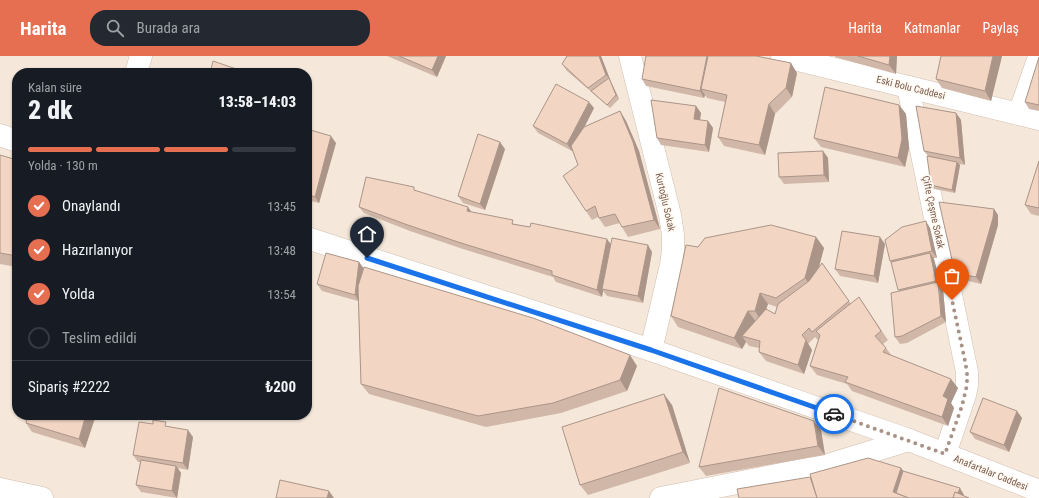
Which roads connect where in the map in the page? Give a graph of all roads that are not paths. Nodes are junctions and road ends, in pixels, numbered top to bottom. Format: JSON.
{"nodes":[{"id":1,"x":141,"y":56,"type":"edge"},
{"id":2,"x":630,"y":56,"type":"edge"},
{"id":3,"x":782,"y":56,"type":"edge"},
{"id":4,"x":1039,"y":57,"type":"edge"},
{"id":5,"x":137,"y":68,"type":"edge"},
{"id":6,"x":908,"y":87,"type":"junction"},
{"id":7,"x":1029,"y":117,"type":"edge"},
{"id":8,"x":0,"y":135,"type":"edge"},
{"id":9,"x":12,"y":139,"type":"edge"},
{"id":10,"x":312,"y":240,"type":"edge"},
{"id":11,"x":651,"y":350,"type":"junction"},
{"id":12,"x":909,"y":440,"type":"junction"},
{"id":13,"x":945,"y":454,"type":"junction"},
{"id":14,"x":0,"y":489,"type":"edge"},
{"id":15,"x":1039,"y":491,"type":"edge"},
{"id":16,"x":42,"y":498,"type":"edge"},
{"id":17,"x":661,"y":498,"type":"edge"}],
"edges":[{"from":1,"to":5,"type":"street"},
{"from":2,"to":11,"type":"street","name":"Kurtoğlu Sokak"},
{"from":3,"to":6,"type":"street","name":"Eski Bolu Caddesi"},
{"from":4,"to":7,"type":"street"},
{"from":6,"to":7,"type":"street","name":"Eski Bolu Caddesi"},
{"from":6,"to":13,"type":"street","name":"Çifte Çeşme Sokak"},
{"from":8,"to":9,"type":"street"},
{"from":10,"to":11,"type":"street","name":"Anafartalar Caddesi"},
{"from":11,"to":12,"type":"street","name":"Anafartalar Caddesi"},
{"from":12,"to":13,"type":"street","name":"Anafartalar Caddesi"},
{"from":12,"to":17,"type":"street"},
{"from":13,"to":15,"type":"street","name":"Anafartalar Caddesi"},
{"from":14,"to":16,"type":"street"}]}
